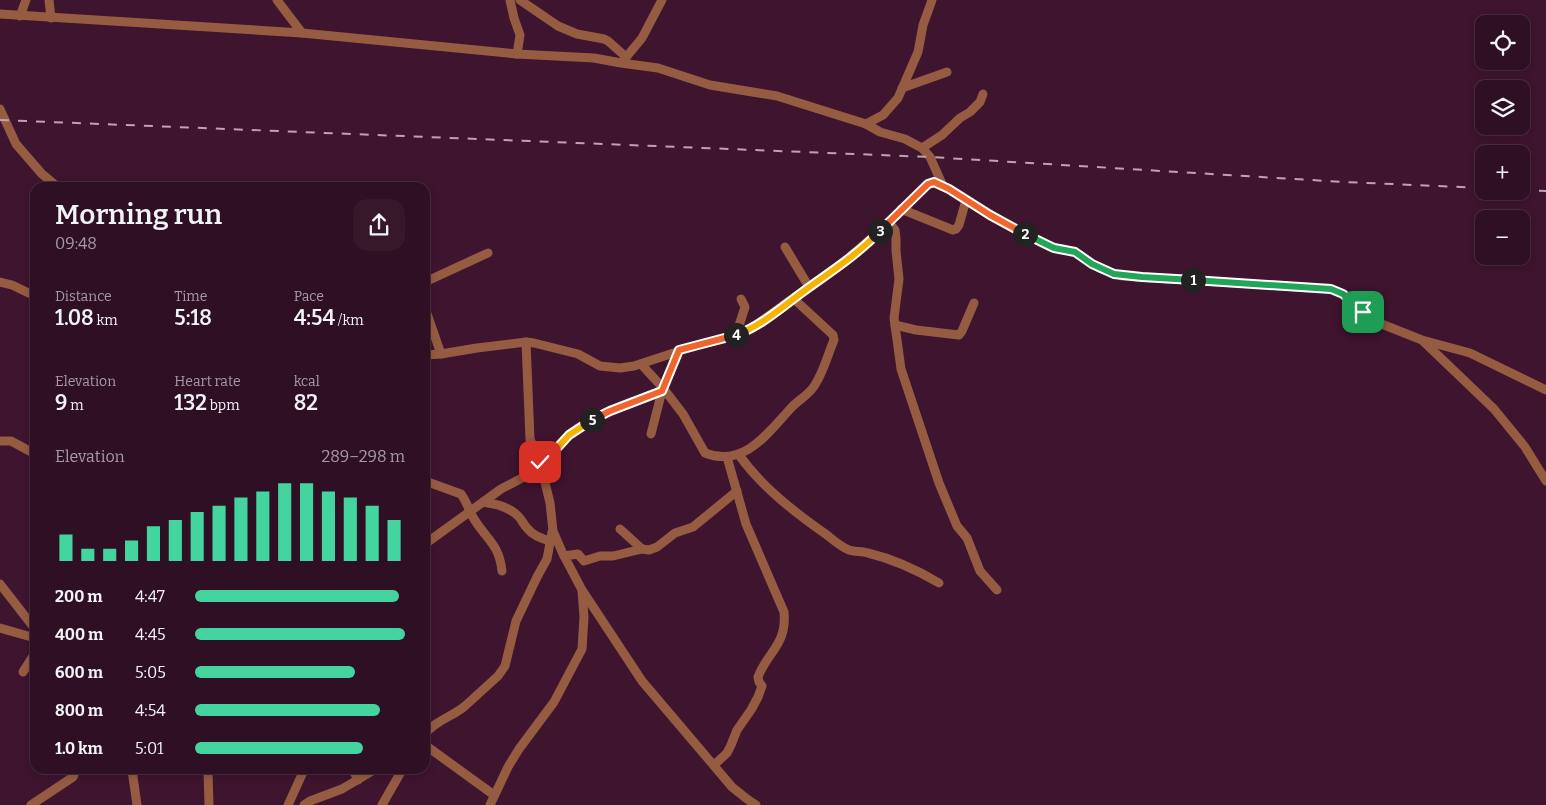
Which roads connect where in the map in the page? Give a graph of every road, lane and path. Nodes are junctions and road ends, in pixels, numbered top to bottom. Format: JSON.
{"nodes":[{"id":1,"x":26,"y":0,"type":"edge"},
{"id":2,"x":49,"y":0,"type":"edge"},
{"id":3,"x":277,"y":0,"type":"edge"},
{"id":4,"x":510,"y":0,"type":"edge"},
{"id":5,"x":520,"y":0,"type":"edge"},
{"id":6,"x":662,"y":0,"type":"edge"},
{"id":7,"x":932,"y":0,"type":"edge"},
{"id":8,"x":0,"y":14,"type":"edge"},
{"id":9,"x":20,"y":16,"type":"junction"},
{"id":10,"x":51,"y":18,"type":"junction"},
{"id":11,"x":302,"y":33,"type":"junction"},
{"id":12,"x":517,"y":54,"type":"junction"},
{"id":13,"x":623,"y":60,"type":"junction"},
{"id":14,"x":948,"y":72,"type":"dead end"},
{"id":15,"x":902,"y":88,"type":"junction"},
{"id":16,"x":983,"y":94,"type":"dead end"},
{"id":17,"x":0,"y":109,"type":"edge"},
{"id":18,"x":866,"y":124,"type":"junction"},
{"id":19,"x":922,"y":148,"type":"junction"},
{"id":20,"x":52,"y":182,"type":"edge"},
{"id":21,"x":943,"y":186,"type":"junction"},
{"id":22,"x":966,"y":200,"type":"junction"},
{"id":23,"x":901,"y":209,"type":"junction"},
{"id":24,"x":888,"y":222,"type":"junction"},
{"id":25,"x":785,"y":247,"type":"dead end"},
{"id":26,"x":488,"y":253,"type":"dead end"},
{"id":27,"x":430,"y":280,"type":"edge"},
{"id":28,"x":0,"y":282,"type":"edge"},
{"id":29,"x":809,"y":287,"type":"junction"},
{"id":30,"x":30,"y":294,"type":"edge"},
{"id":31,"x":741,"y":299,"type":"dead end"},
{"id":32,"x":794,"y":299,"type":"junction"},
{"id":33,"x":974,"y":303,"type":"dead end"},
{"id":34,"x":430,"y":322,"type":"edge"},
{"id":35,"x":895,"y":325,"type":"junction"},
{"id":36,"x":736,"y":335,"type":"junction"},
{"id":37,"x":1422,"y":340,"type":"junction"},
{"id":38,"x":526,"y":342,"type":"junction"},
{"id":39,"x":679,"y":350,"type":"junction"},
{"id":40,"x":441,"y":354,"type":"junction"},
{"id":41,"x":430,"y":355,"type":"edge"},
{"id":42,"x":641,"y":364,"type":"junction"},
{"id":43,"x":662,"y":389,"type":"junction"},
{"id":44,"x":1546,"y":390,"type":"edge"},
{"id":45,"x":651,"y":434,"type":"dead end"},
{"id":46,"x":0,"y":442,"type":"edge"},
{"id":47,"x":30,"y":451,"type":"edge"},
{"id":48,"x":739,"y":455,"type":"junction"},
{"id":49,"x":726,"y":456,"type":"junction"},
{"id":50,"x":541,"y":467,"type":"junction"},
{"id":51,"x":1546,"y":481,"type":"edge"},
{"id":52,"x":430,"y":483,"type":"edge"},
{"id":53,"x":737,"y":491,"type":"junction"},
{"id":54,"x":483,"y":502,"type":"junction"},
{"id":55,"x":470,"y":512,"type":"junction"},
{"id":56,"x":620,"y":528,"type":"dead end"},
{"id":57,"x":553,"y":531,"type":"junction"},
{"id":58,"x":430,"y":540,"type":"edge"},
{"id":59,"x":551,"y":541,"type":"junction"},
{"id":60,"x":642,"y":549,"type":"junction"},
{"id":61,"x":564,"y":556,"type":"junction"},
{"id":62,"x":502,"y":571,"type":"dead end"},
{"id":63,"x":939,"y":583,"type":"dead end"},
{"id":64,"x":0,"y":584,"type":"edge"},
{"id":65,"x":582,"y":590,"type":"junction"},
{"id":66,"x":997,"y":590,"type":"dead end"},
{"id":67,"x":30,"y":623,"type":"edge"},
{"id":68,"x":0,"y":628,"type":"edge"},
{"id":69,"x":30,"y":637,"type":"edge"},
{"id":70,"x":30,"y":661,"type":"edge"},
{"id":71,"x":23,"y":672,"type":"dead end"},
{"id":72,"x":430,"y":728,"type":"edge"},
{"id":73,"x":430,"y":750,"type":"edge"},
{"id":74,"x":714,"y":765,"type":"junction"},
{"id":75,"x":74,"y":774,"type":"edge"},
{"id":76,"x":133,"y":774,"type":"edge"},
{"id":77,"x":208,"y":774,"type":"edge"},
{"id":78,"x":303,"y":774,"type":"edge"},
{"id":79,"x":355,"y":774,"type":"edge"},
{"id":80,"x":368,"y":774,"type":"edge"},
{"id":81,"x":400,"y":774,"type":"edge"},
{"id":82,"x":358,"y":780,"type":"junction"},
{"id":83,"x":494,"y":795,"type":"junction"},
{"id":84,"x":31,"y":805,"type":"edge"},
{"id":85,"x":137,"y":805,"type":"edge"},
{"id":86,"x":209,"y":805,"type":"edge"},
{"id":87,"x":288,"y":805,"type":"edge"},
{"id":88,"x":304,"y":805,"type":"edge"},
{"id":89,"x":382,"y":805,"type":"edge"},
{"id":90,"x":490,"y":805,"type":"edge"},
{"id":91,"x":756,"y":805,"type":"edge"}],
"edges":[{"from":1,"to":9,"type":"street"},
{"from":2,"to":10,"type":"street"},
{"from":3,"to":11,"type":"street"},
{"from":4,"to":12,"type":"street"},
{"from":5,"to":13,"type":"street"},
{"from":6,"to":13,"type":"street"},
{"from":7,"to":15,"type":"street"},
{"from":8,"to":9,"type":"street"},
{"from":9,"to":10,"type":"street"},
{"from":10,"to":11,"type":"street"},
{"from":11,"to":12,"type":"street"},
{"from":12,"to":13,"type":"street"},
{"from":13,"to":18,"type":"street"},
{"from":14,"to":15,"type":"street"},
{"from":15,"to":18,"type":"street"},
{"from":16,"to":19,"type":"street"},
{"from":17,"to":20,"type":"street"},
{"from":18,"to":19,"type":"street"},
{"from":19,"to":21,"type":"street"},
{"from":21,"to":22,"type":"street"},
{"from":21,"to":23,"type":"street"},
{"from":22,"to":23,"type":"street"},
{"from":22,"to":37,"type":"street"},
{"from":23,"to":24,"type":"street"},
{"from":24,"to":29,"type":"street"},
{"from":24,"to":35,"type":"street"},
{"from":25,"to":29,"type":"street"},
{"from":26,"to":27,"type":"street"},
{"from":28,"to":30,"type":"street"},
{"from":29,"to":32,"type":"street"},
{"from":31,"to":36,"type":"street"},
{"from":32,"to":36,"type":"street"},
{"from":32,"to":48,"type":"street"},
{"from":33,"to":35,"type":"street"},
{"from":34,"to":40,"type":"street"},
{"from":35,"to":66,"type":"street"},
{"from":36,"to":39,"type":"street"},
{"from":37,"to":44,"type":"street"},
{"from":37,"to":51,"type":"street"},
{"from":38,"to":40,"type":"street"},
{"from":38,"to":42,"type":"street"},
{"from":38,"to":50,"type":"street"},
{"from":39,"to":42,"type":"street"},
{"from":39,"to":43,"type":"street"},
{"from":40,"to":41,"type":"street"},
{"from":42,"to":43,"type":"street"},
{"from":43,"to":45,"type":"street"},
{"from":43,"to":49,"type":"street"},
{"from":43,"to":50,"type":"street"},
{"from":46,"to":47,"type":"street"},
{"from":48,"to":49,"type":"street"},
{"from":48,"to":63,"type":"street"},
{"from":49,"to":53,"type":"street"},
{"from":50,"to":54,"type":"street"},
{"from":50,"to":57,"type":"street"},
{"from":52,"to":55,"type":"street"},
{"from":53,"to":60,"type":"street"},
{"from":53,"to":74,"type":"street"},
{"from":54,"to":55,"type":"street"},
{"from":54,"to":59,"type":"street"},
{"from":55,"to":58,"type":"street"},
{"from":55,"to":62,"type":"street"},
{"from":56,"to":60,"type":"street"},
{"from":57,"to":59,"type":"street"},
{"from":57,"to":61,"type":"street"},
{"from":59,"to":72,"type":"street"},
{"from":60,"to":61,"type":"street"},
{"from":61,"to":65,"type":"street"},
{"from":64,"to":67,"type":"street"},
{"from":65,"to":74,"type":"street"},
{"from":65,"to":83,"type":"street"},
{"from":68,"to":69,"type":"street"},
{"from":70,"to":71,"type":"street"},
{"from":73,"to":83,"type":"street"},
{"from":74,"to":91,"type":"street"},
{"from":75,"to":84,"type":"street"},
{"from":76,"to":85,"type":"street"},
{"from":77,"to":86,"type":"street"},
{"from":78,"to":87,"type":"street"},
{"from":79,"to":82,"type":"street"},
{"from":80,"to":82,"type":"street"},
{"from":81,"to":89,"type":"street"},
{"from":82,"to":88,"type":"street"},
{"from":83,"to":90,"type":"street"}]}
